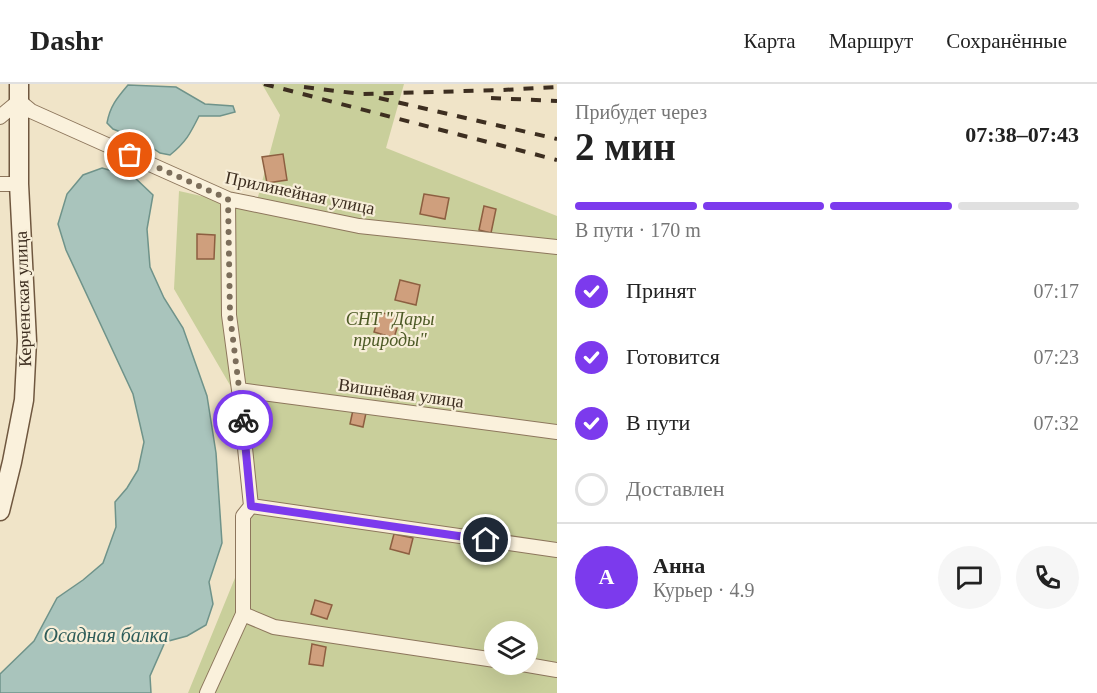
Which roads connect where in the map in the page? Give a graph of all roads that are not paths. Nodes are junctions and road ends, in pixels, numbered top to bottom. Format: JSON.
{"nodes":[{"id":1,"x":19,"y":93,"type":"edge"},
{"id":2,"x":0,"y":117,"type":"edge"},
{"id":3,"x":0,"y":184,"type":"edge"},
{"id":4,"x":19,"y":184,"type":"junction"},
{"id":5,"x":228,"y":199,"type":"junction"},
{"id":6,"x":557,"y":247,"type":"edge"},
{"id":7,"x":239,"y":390,"type":"junction"},
{"id":8,"x":557,"y":432,"type":"edge"},
{"id":9,"x":251,"y":506,"type":"junction"},
{"id":10,"x":0,"y":511,"type":"edge"},
{"id":11,"x":557,"y":550,"type":"edge"},
{"id":12,"x":243,"y":614,"type":"junction"},
{"id":13,"x":484,"y":658,"type":"edge"},
{"id":14,"x":538,"y":667,"type":"edge"},
{"id":15,"x":557,"y":670,"type":"edge"},
{"id":16,"x":207,"y":693,"type":"edge"}],
"edges":[{"from":1,"to":2,"type":"street"},
{"from":1,"to":4,"type":"street","name":"Керченская улица"},
{"from":1,"to":5,"type":"street","name":"Прилинейная улица"},
{"from":3,"to":4,"type":"street"},
{"from":4,"to":10,"type":"street","name":"Керченская улица"},
{"from":5,"to":6,"type":"street","name":"Прилинейная улица"},
{"from":5,"to":7,"type":"street"},
{"from":7,"to":8,"type":"street","name":"Вишнёвая улица"},
{"from":7,"to":9,"type":"street"},
{"from":9,"to":11,"type":"street"},
{"from":9,"to":12,"type":"street"},
{"from":12,"to":13,"type":"street"},
{"from":12,"to":16,"type":"street"},
{"from":14,"to":15,"type":"street"}]}
